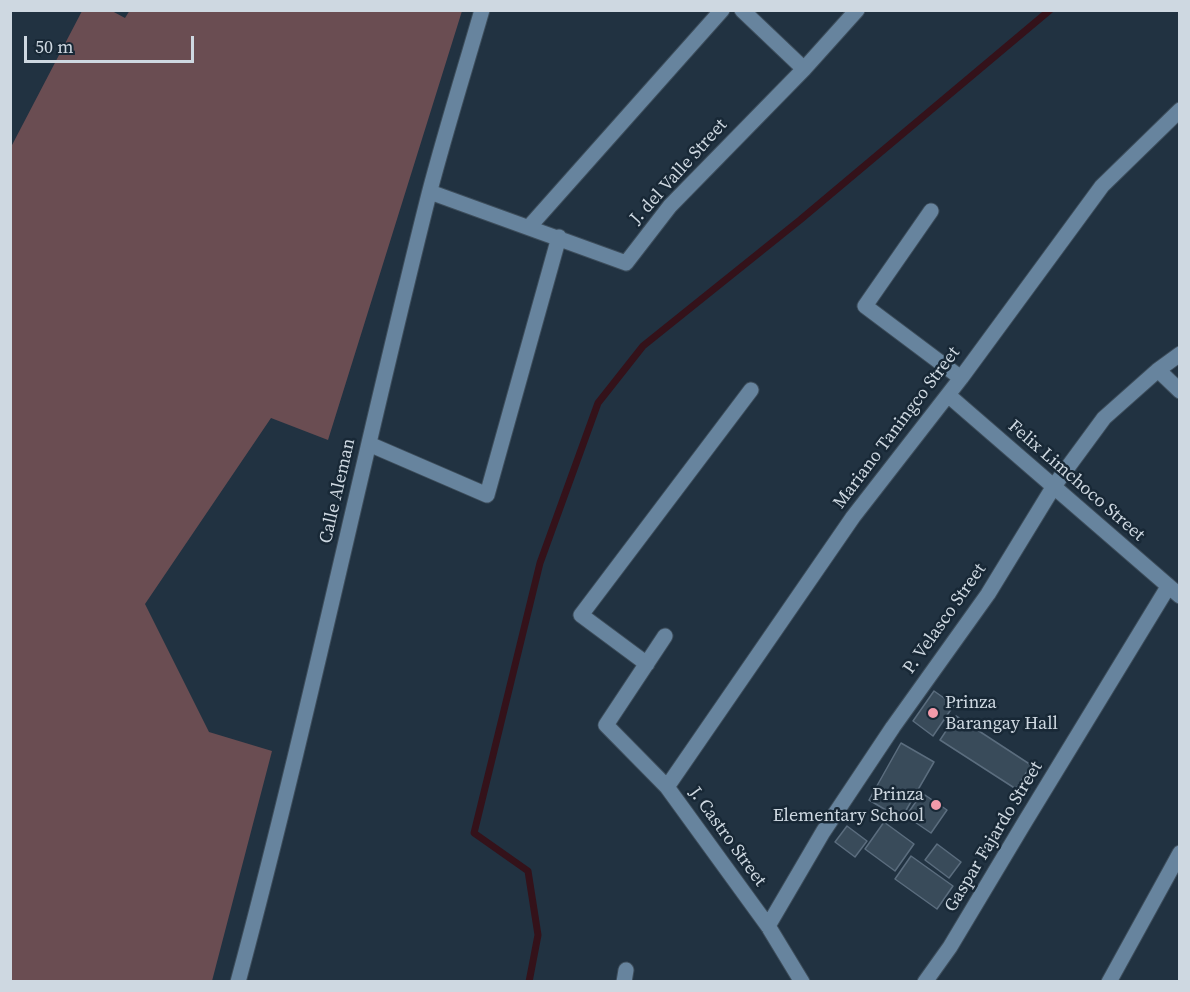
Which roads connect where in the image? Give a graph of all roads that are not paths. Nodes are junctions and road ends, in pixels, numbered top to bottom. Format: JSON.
{"nodes":[{"id":1,"x":482,"y":10,"type":"edge"},
{"id":2,"x":722,"y":10,"type":"edge"},
{"id":3,"x":742,"y":10,"type":"edge"},
{"id":4,"x":857,"y":10,"type":"edge"},
{"id":5,"x":804,"y":69,"type":"junction"},
{"id":6,"x":1179,"y":111,"type":"edge"},
{"id":7,"x":430,"y":192,"type":"junction"},
{"id":8,"x":931,"y":212,"type":"dead end"},
{"id":9,"x":529,"y":227,"type":"junction"},
{"id":10,"x":558,"y":237,"type":"junction"},
{"id":11,"x":1179,"y":354,"type":"edge"},
{"id":12,"x":1158,"y":370,"type":"junction"},
{"id":13,"x":961,"y":378,"type":"junction"},
{"id":14,"x":751,"y":390,"type":"dead end"},
{"id":15,"x":1179,"y":391,"type":"edge"},
{"id":16,"x":948,"y":395,"type":"junction"},
{"id":17,"x":369,"y":444,"type":"junction"},
{"id":18,"x":1054,"y":486,"type":"junction"},
{"id":19,"x":1174,"y":591,"type":"edge"},
{"id":20,"x":664,"y":636,"type":"dead end"},
{"id":21,"x":647,"y":664,"type":"junction"},
{"id":22,"x":667,"y":787,"type":"junction"},
{"id":23,"x":1179,"y":853,"type":"edge"},
{"id":24,"x":768,"y":926,"type":"junction"},
{"id":25,"x":238,"y":981,"type":"edge"},
{"id":26,"x":802,"y":981,"type":"edge"},
{"id":27,"x":924,"y":981,"type":"edge"},
{"id":28,"x":1109,"y":981,"type":"edge"}],
"edges":[{"from":1,"to":7,"type":"street","name":"Calle Aleman"},
{"from":2,"to":9,"type":"street"},
{"from":3,"to":5,"type":"street"},
{"from":4,"to":5,"type":"street","name":"J. del Valle Street"},
{"from":5,"to":10,"type":"street","name":"J. del Valle Street"},
{"from":6,"to":13,"type":"street","name":"Mariano Taningco Street"},
{"from":7,"to":9,"type":"street","name":"J. del Valle Street"},
{"from":7,"to":17,"type":"street","name":"Calle Aleman"},
{"from":8,"to":13,"type":"street"},
{"from":9,"to":10,"type":"street","name":"J. del Valle Street"},
{"from":10,"to":17,"type":"street"},
{"from":11,"to":12,"type":"street","name":"P. Velasco Street"},
{"from":12,"to":15,"type":"street"},
{"from":12,"to":18,"type":"street","name":"P. Velasco Street"},
{"from":13,"to":16,"type":"street","name":"Mariano Taningco Street"},
{"from":14,"to":21,"type":"street"},
{"from":16,"to":18,"type":"street","name":"Felix Limchoco Street"},
{"from":16,"to":22,"type":"street","name":"Mariano Taningco Street"},
{"from":17,"to":25,"type":"street","name":"Calle Aleman"},
{"from":18,"to":19,"type":"street","name":"Felix Limchoco Street"},
{"from":18,"to":24,"type":"street","name":"P. Velasco Street"},
{"from":19,"to":27,"type":"street","name":"Gaspar Fajardo Street"},
{"from":20,"to":21,"type":"street"},
{"from":21,"to":22,"type":"street","name":"J. Castro Street"},
{"from":22,"to":24,"type":"street","name":"J. Castro Street"},
{"from":23,"to":28,"type":"street"},
{"from":24,"to":26,"type":"street","name":"J. Castro Street"}]}
